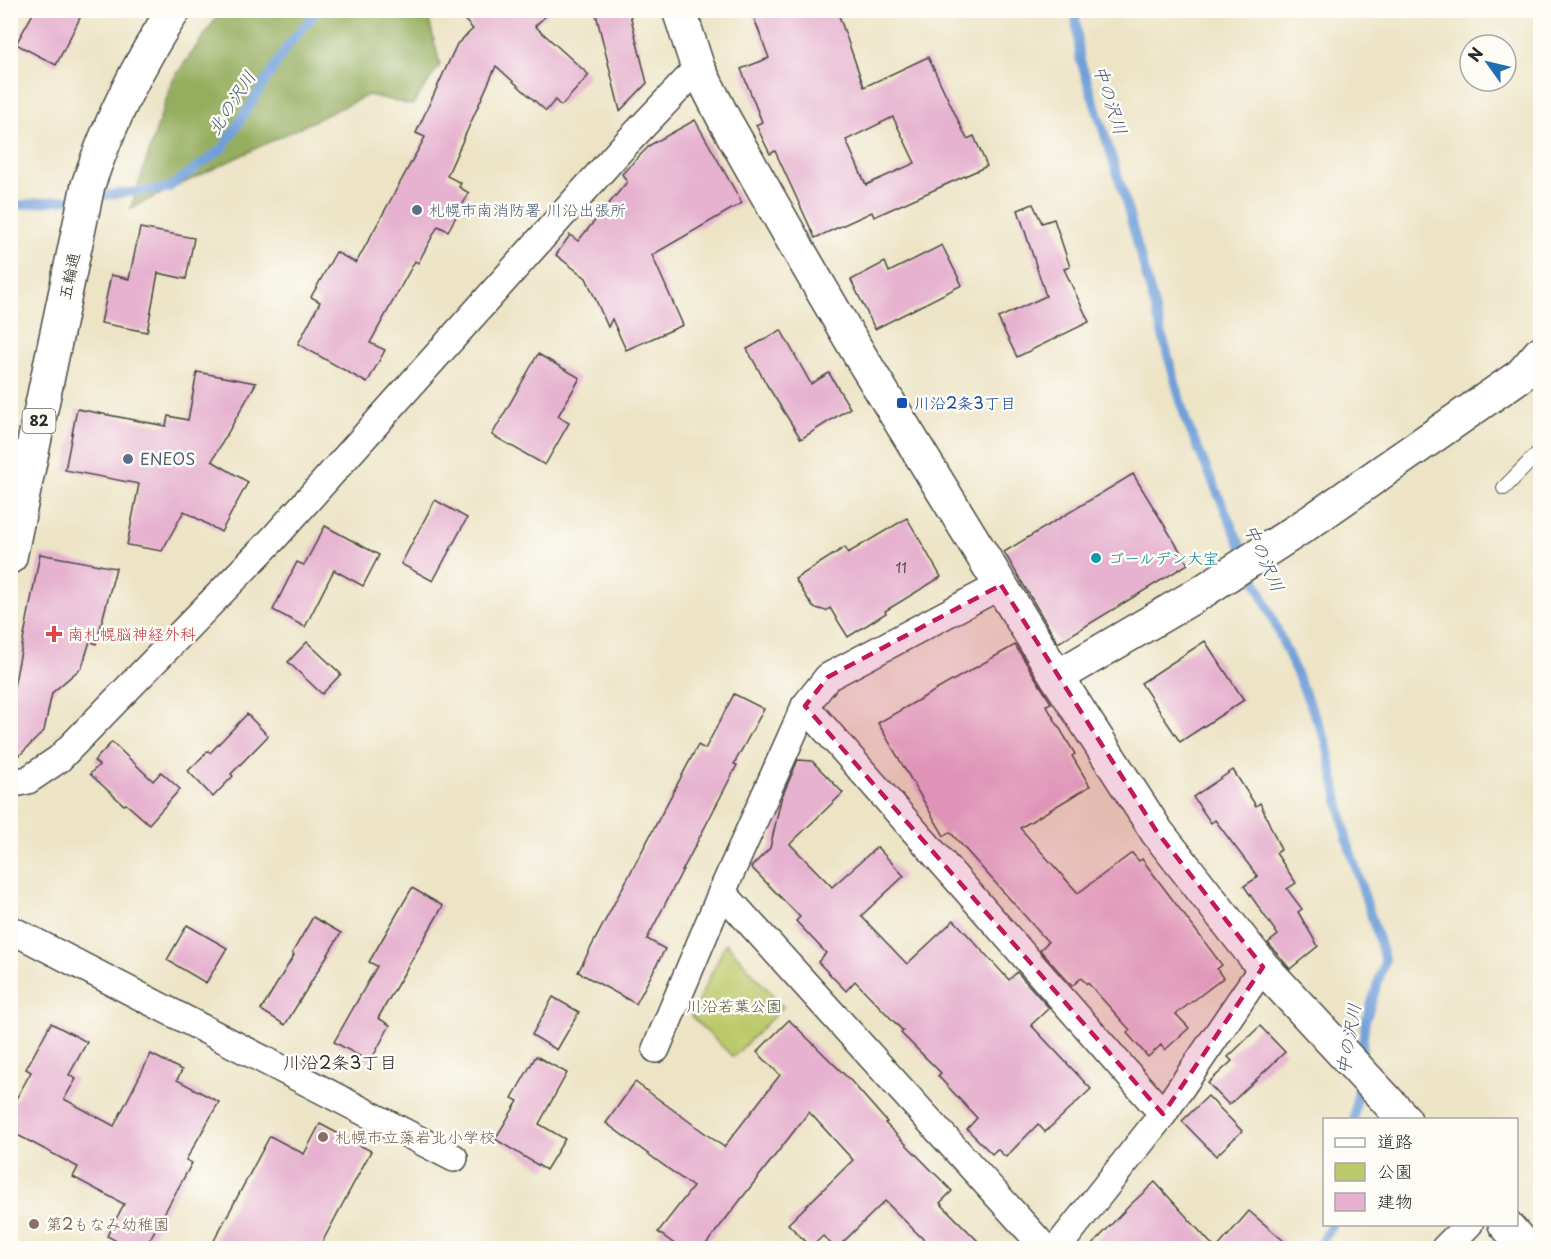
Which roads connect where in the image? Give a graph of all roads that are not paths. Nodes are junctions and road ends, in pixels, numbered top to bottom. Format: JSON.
{"nodes":[{"id":1,"x":174,"y":10,"type":"edge"},
{"id":2,"x":679,"y":10,"type":"edge"},
{"id":3,"x":699,"y":68,"type":"junction"},
{"id":4,"x":1540,"y":353,"type":"edge"},
{"id":5,"x":1540,"y":451,"type":"edge"},
{"id":6,"x":1504,"y":488,"type":"dead end"},
{"id":7,"x":10,"y":557,"type":"edge"},
{"id":8,"x":1001,"y":585,"type":"junction"},
{"id":9,"x":1057,"y":676,"type":"junction"},
{"id":10,"x":805,"y":706,"type":"junction"},
{"id":11,"x":10,"y":784,"type":"edge"},
{"id":12,"x":722,"y":892,"type":"junction"},
{"id":13,"x":10,"y":929,"type":"edge"},
{"id":14,"x":1263,"y":967,"type":"junction"},
{"id":15,"x":656,"y":1049,"type":"dead end"},
{"id":16,"x":1163,"y":1114,"type":"junction"},
{"id":17,"x":1404,"y":1118,"type":"edge"},
{"id":18,"x":454,"y":1158,"type":"dead end"},
{"id":19,"x":1467,"y":1226,"type":"edge"},
{"id":20,"x":1507,"y":1226,"type":"edge"},
{"id":21,"x":1045,"y":1248,"type":"edge"},
{"id":22,"x":1057,"y":1248,"type":"edge"},
{"id":23,"x":1445,"y":1248,"type":"edge"},
{"id":24,"x":1526,"y":1248,"type":"edge"}],
"edges":[{"from":1,"to":7,"type":"street","name":"五輪通","number":"82"},
{"from":2,"to":3,"type":"street"},
{"from":3,"to":8,"type":"street"},
{"from":3,"to":11,"type":"street"},
{"from":4,"to":9,"type":"street"},
{"from":5,"to":6,"type":"lane"},
{"from":8,"to":9,"type":"street"},
{"from":8,"to":10,"type":"street"},
{"from":9,"to":14,"type":"street"},
{"from":10,"to":12,"type":"street"},
{"from":10,"to":16,"type":"street"},
{"from":12,"to":15,"type":"street"},
{"from":12,"to":21,"type":"street"},
{"from":13,"to":18,"type":"street"},
{"from":14,"to":16,"type":"street"},
{"from":14,"to":17,"type":"street"},
{"from":16,"to":22,"type":"street"},
{"from":19,"to":23,"type":"street"},
{"from":20,"to":24,"type":"street"}]}
